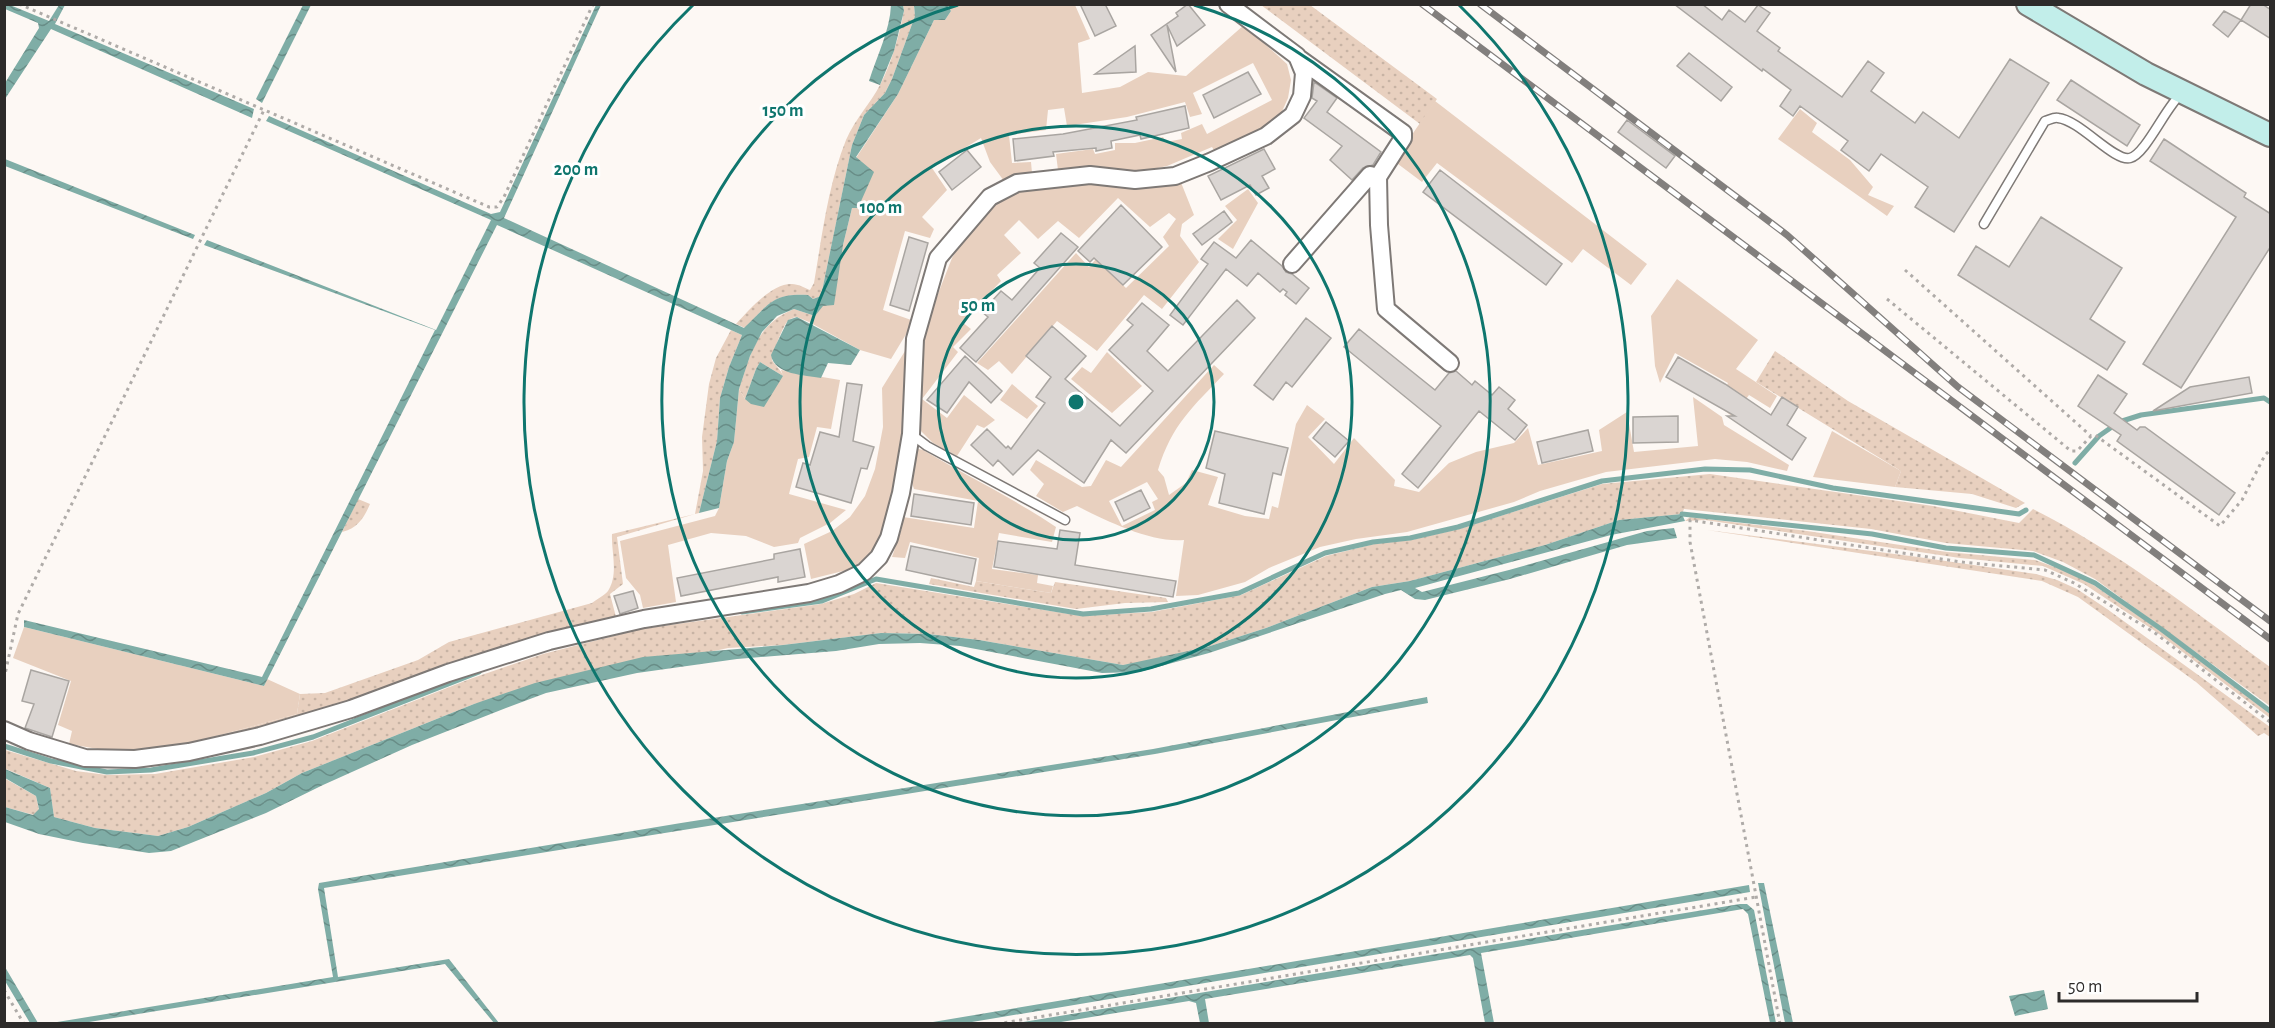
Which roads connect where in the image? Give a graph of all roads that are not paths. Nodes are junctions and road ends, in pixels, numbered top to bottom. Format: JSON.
{"nodes":[{"id":1,"x":1228,"y":4,"type":"edge"},
{"id":2,"x":2028,"y":4,"type":"edge"},
{"id":3,"x":1297,"y":56,"type":"junction"},
{"id":4,"x":2183,"y":92,"type":"junction"},
{"id":5,"x":2271,"y":135,"type":"edge"},
{"id":6,"x":1378,"y":177,"type":"junction"},
{"id":7,"x":1984,"y":224,"type":"dead end"},
{"id":8,"x":1292,"y":264,"type":"dead end"},
{"id":9,"x":1450,"y":363,"type":"dead end"},
{"id":10,"x":910,"y":434,"type":"junction"},
{"id":11,"x":1065,"y":520,"type":"dead end"},
{"id":12,"x":4,"y":730,"type":"edge"}],
"edges":[{"from":1,"to":3,"type":"street"},
{"from":2,"to":4,"type":"main road"},
{"from":3,"to":6,"type":"street"},
{"from":3,"to":10,"type":"street"},
{"from":4,"to":5,"type":"main road"},
{"from":4,"to":7,"type":"lane"},
{"from":6,"to":8,"type":"street"},
{"from":6,"to":9,"type":"street"},
{"from":10,"to":11,"type":"lane"},
{"from":10,"to":12,"type":"street"}]}
